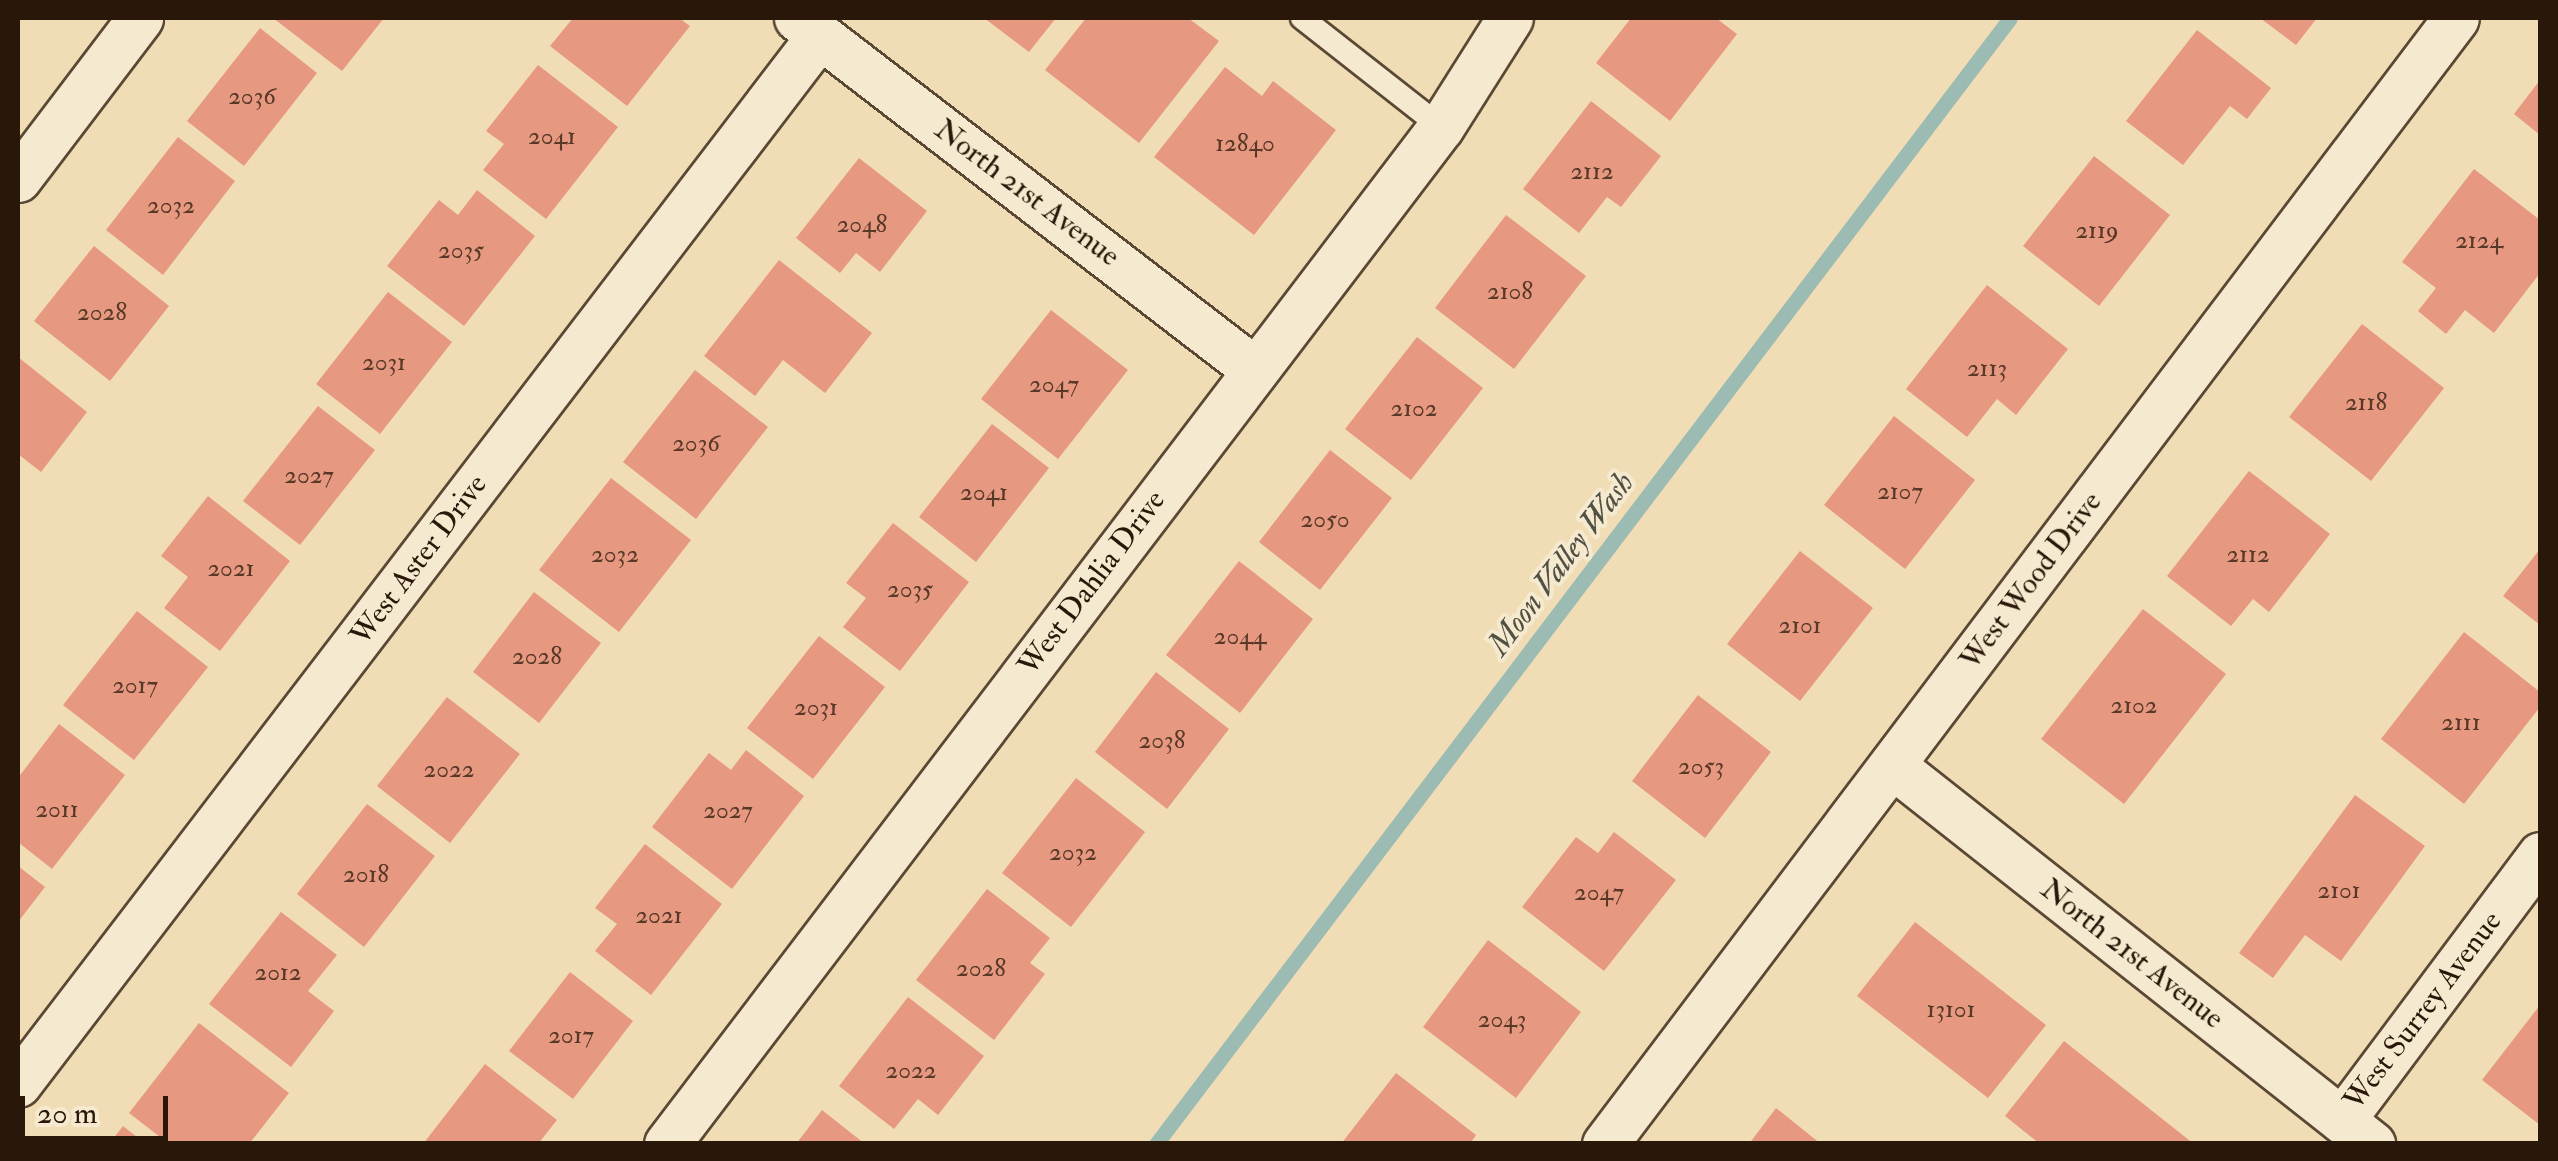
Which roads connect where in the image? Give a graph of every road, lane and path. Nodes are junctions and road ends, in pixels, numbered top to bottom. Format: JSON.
{"nodes":[{"id":1,"x":140,"y":18,"type":"edge"},
{"id":2,"x":1302,"y":18,"type":"edge"},
{"id":3,"x":1510,"y":18,"type":"edge"},
{"id":4,"x":2456,"y":18,"type":"edge"},
{"id":5,"x":809,"y":26,"type":"edge"},
{"id":6,"x":1440,"y":127,"type":"junction"},
{"id":7,"x":18,"y":179,"type":"edge"},
{"id":8,"x":1255,"y":370,"type":"junction"},
{"id":9,"x":1892,"y":765,"type":"junction"},
{"id":10,"x":2540,"y":855,"type":"edge"},
{"id":11,"x":18,"y":1084,"type":"edge"},
{"id":12,"x":2356,"y":1132,"type":"edge"},
{"id":13,"x":667,"y":1144,"type":"edge"},
{"id":14,"x":1605,"y":1144,"type":"edge"}],
"edges":[{"from":1,"to":7,"type":"street"},
{"from":2,"to":6,"type":"lane"},
{"from":3,"to":6,"type":"street","name":"West Dahlia Drive"},
{"from":4,"to":9,"type":"street","name":"West Wood Drive"},
{"from":5,"to":8,"type":"street","name":"North 21st Avenue"},
{"from":5,"to":11,"type":"street","name":"West Aster Drive"},
{"from":6,"to":8,"type":"street","name":"West Dahlia Drive"},
{"from":8,"to":13,"type":"street","name":"West Dahlia Drive"},
{"from":9,"to":12,"type":"street","name":"North 21st Avenue"},
{"from":9,"to":14,"type":"street","name":"West Wood Drive"},
{"from":10,"to":12,"type":"street","name":"West Surrey Avenue"}]}
